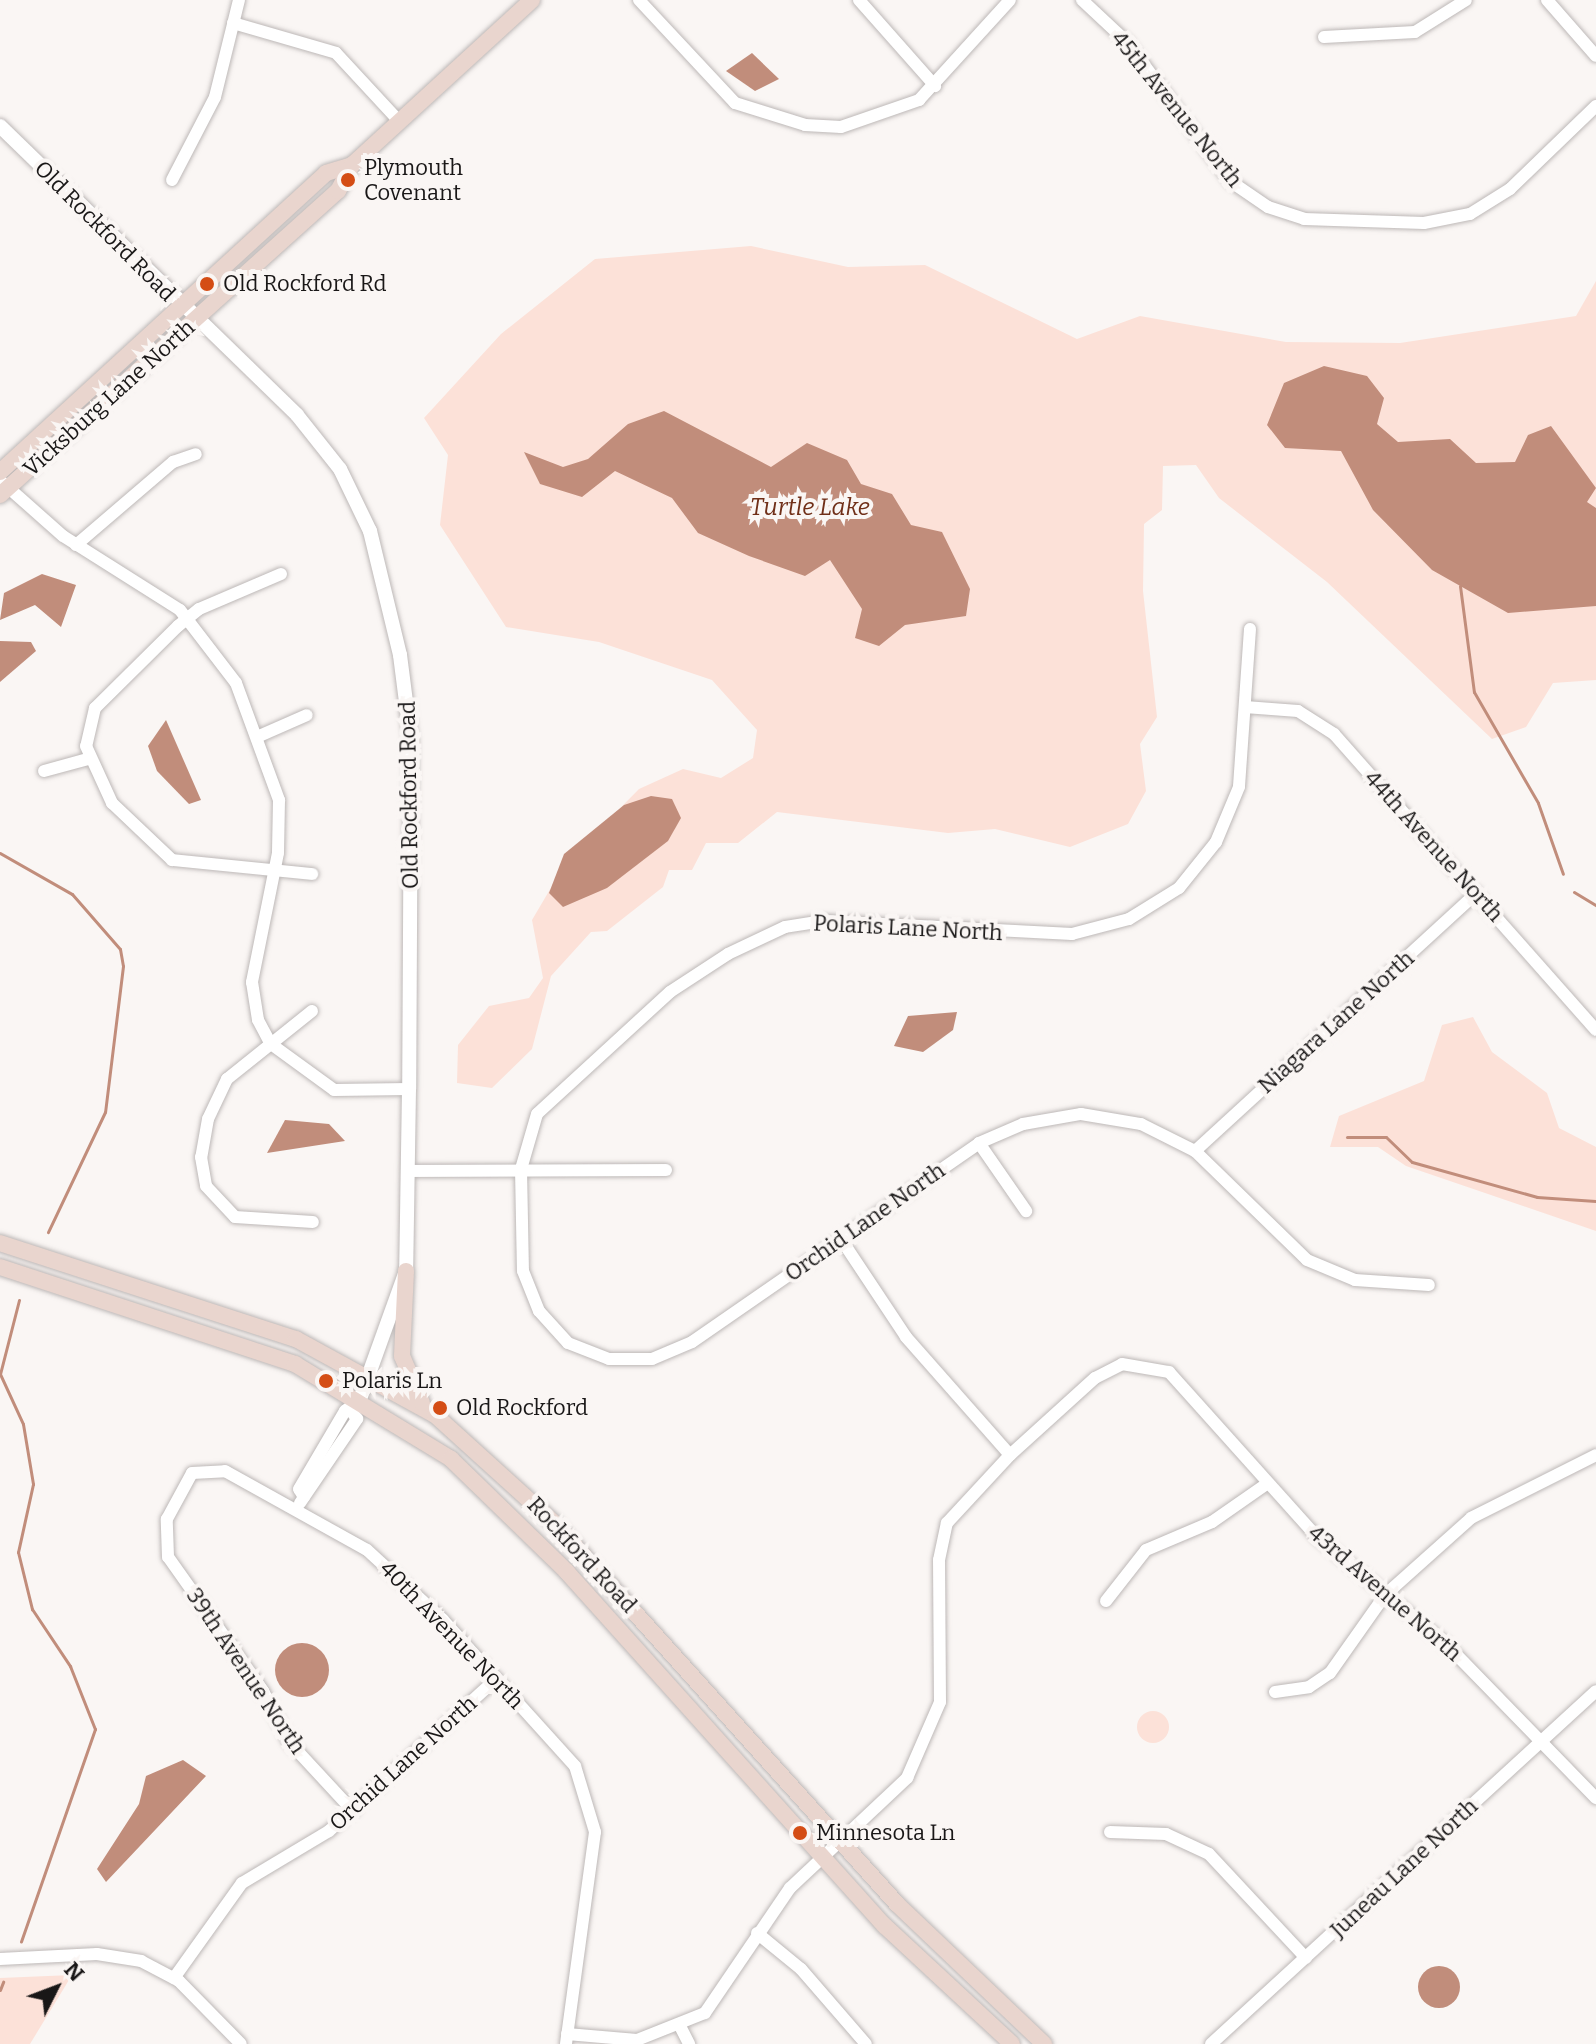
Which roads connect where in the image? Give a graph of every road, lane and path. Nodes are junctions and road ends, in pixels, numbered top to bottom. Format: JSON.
{"nodes":[{"id":1,"x":239,"y":0,"type":"edge"},
{"id":2,"x":532,"y":0,"type":"edge"},
{"id":3,"x":639,"y":0,"type":"edge"},
{"id":4,"x":859,"y":0,"type":"edge"},
{"id":5,"x":1010,"y":0,"type":"edge"},
{"id":6,"x":1082,"y":0,"type":"edge"},
{"id":7,"x":1466,"y":0,"type":"edge"},
{"id":8,"x":1547,"y":0,"type":"edge"},
{"id":9,"x":233,"y":23,"type":"junction"},
{"id":10,"x":1324,"y":37,"type":"dead end"},
{"id":11,"x":1596,"y":56,"type":"edge"},
{"id":12,"x":935,"y":86,"type":"junction"},
{"id":13,"x":1596,"y":106,"type":"edge"},
{"id":14,"x":400,"y":122,"type":"junction"},
{"id":15,"x":0,"y":126,"type":"edge"},
{"id":16,"x":352,"y":165,"type":"junction"},
{"id":17,"x":172,"y":180,"type":"dead end"},
{"id":18,"x":181,"y":306,"type":"junction"},
{"id":19,"x":196,"y":321,"type":"junction"},
{"id":20,"x":196,"y":454,"type":"dead end"},
{"id":21,"x":2,"y":484,"type":"edge"},
{"id":22,"x":76,"y":545,"type":"junction"},
{"id":23,"x":281,"y":574,"type":"dead end"},
{"id":24,"x":188,"y":617,"type":"junction"},
{"id":25,"x":1250,"y":629,"type":"dead end"},
{"id":26,"x":1245,"y":707,"type":"junction"},
{"id":27,"x":307,"y":715,"type":"dead end"},
{"id":28,"x":259,"y":736,"type":"junction"},
{"id":29,"x":88,"y":759,"type":"junction"},
{"id":30,"x":44,"y":771,"type":"dead end"},
{"id":31,"x":275,"y":870,"type":"junction"},
{"id":32,"x":312,"y":874,"type":"dead end"},
{"id":33,"x":1477,"y":893,"type":"junction"},
{"id":34,"x":312,"y":1011,"type":"dead end"},
{"id":35,"x":1596,"y":1030,"type":"edge"},
{"id":36,"x":271,"y":1044,"type":"junction"},
{"id":37,"x":409,"y":1089,"type":"junction"},
{"id":38,"x":979,"y":1143,"type":"junction"},
{"id":39,"x":1195,"y":1151,"type":"junction"},
{"id":40,"x":521,"y":1169,"type":"junction"},
{"id":41,"x":666,"y":1170,"type":"dead end"},
{"id":42,"x":408,"y":1171,"type":"junction"},
{"id":43,"x":1026,"y":1211,"type":"dead end"},
{"id":44,"x":313,"y":1222,"type":"dead end"},
{"id":45,"x":841,"y":1239,"type":"junction"},
{"id":46,"x":0,"y":1243,"type":"edge"},
{"id":47,"x":0,"y":1267,"type":"edge"},
{"id":48,"x":406,"y":1271,"type":"junction"},
{"id":49,"x":1429,"y":1285,"type":"dead end"},
{"id":50,"x":550,"y":1326,"type":"joint"},
{"id":51,"x":370,"y":1376,"type":"junction"},
{"id":52,"x":356,"y":1406,"type":"junction"},
{"id":53,"x":435,"y":1415,"type":"junction"},
{"id":54,"x":1010,"y":1455,"type":"junction"},
{"id":55,"x":1596,"y":1455,"type":"edge"},
{"id":56,"x":1268,"y":1483,"type":"junction"},
{"id":57,"x":301,"y":1502,"type":"junction"},
{"id":58,"x":167,"y":1519,"type":"joint"},
{"id":59,"x":1385,"y":1595,"type":"junction"},
{"id":60,"x":1106,"y":1601,"type":"dead end"},
{"id":61,"x":497,"y":1678,"type":"junction"},
{"id":62,"x":1596,"y":1691,"type":"edge"},
{"id":63,"x":1275,"y":1692,"type":"dead end"},
{"id":64,"x":1538,"y":1744,"type":"junction"},
{"id":65,"x":1596,"y":1798,"type":"edge"},
{"id":66,"x":353,"y":1811,"type":"junction"},
{"id":67,"x":1110,"y":1832,"type":"dead end"},
{"id":68,"x":840,"y":1840,"type":"junction"},
{"id":69,"x":821,"y":1856,"type":"junction"},
{"id":70,"x":757,"y":1933,"type":"junction"},
{"id":71,"x":1306,"y":1958,"type":"junction"},
{"id":72,"x":0,"y":1959,"type":"edge"},
{"id":73,"x":174,"y":1978,"type":"junction"},
{"id":74,"x":681,"y":2028,"type":"junction"},
{"id":75,"x":567,"y":2039,"type":"edge"},
{"id":76,"x":241,"y":2044,"type":"edge"},
{"id":77,"x":689,"y":2044,"type":"edge"},
{"id":78,"x":866,"y":2044,"type":"edge"},
{"id":79,"x":1012,"y":2044,"type":"edge"},
{"id":80,"x":1044,"y":2044,"type":"edge"},
{"id":81,"x":1211,"y":2044,"type":"edge"}],
"edges":[{"from":1,"to":9,"type":"street"},
{"from":2,"to":14,"type":"main road","name":"Vicksburg Lane North"},
{"from":3,"to":12,"type":"street"},
{"from":4,"to":12,"type":"street"},
{"from":5,"to":12,"type":"street"},
{"from":6,"to":13,"type":"street","name":"45th Avenue North"},
{"from":7,"to":10,"type":"street"},
{"from":8,"to":11,"type":"street"},
{"from":9,"to":14,"type":"street"},
{"from":9,"to":17,"type":"street"},
{"from":14,"to":16,"type":"main road","name":"Vicksburg Lane North"},
{"from":15,"to":18,"type":"street","name":"Old Rockford Road"},
{"from":16,"to":18,"type":"main road","name":"Vicksburg Lane North"},
{"from":16,"to":19,"type":"main road","name":"Vicksburg Lane North"},
{"from":18,"to":19,"type":"street","name":"Old Rockford Road"},
{"from":18,"to":21,"type":"main road","name":"Vicksburg Lane North"},
{"from":19,"to":21,"type":"main road","name":"Vicksburg Lane North"},
{"from":19,"to":37,"type":"street","name":"Old Rockford Road"},
{"from":20,"to":22,"type":"street"},
{"from":21,"to":22,"type":"street"},
{"from":22,"to":24,"type":"street"},
{"from":23,"to":24,"type":"street"},
{"from":24,"to":28,"type":"street"},
{"from":24,"to":29,"type":"street"},
{"from":25,"to":26,"type":"street","name":"Polaris Lane North"},
{"from":26,"to":33,"type":"street","name":"44th Avenue North"},
{"from":26,"to":40,"type":"street","name":"Polaris Lane North"},
{"from":27,"to":28,"type":"street"},
{"from":28,"to":31,"type":"street"},
{"from":29,"to":30,"type":"street"},
{"from":29,"to":31,"type":"street"},
{"from":31,"to":32,"type":"street"},
{"from":31,"to":36,"type":"street"},
{"from":33,"to":35,"type":"street","name":"44th Avenue North"},
{"from":33,"to":39,"type":"street","name":"Niagara Lane North"},
{"from":34,"to":36,"type":"street"},
{"from":36,"to":37,"type":"street"},
{"from":36,"to":44,"type":"street"},
{"from":37,"to":42,"type":"street","name":"Old Rockford Road"},
{"from":38,"to":39,"type":"street","name":"Orchid Lane North"},
{"from":38,"to":43,"type":"street"},
{"from":38,"to":45,"type":"street","name":"Orchid Lane North"},
{"from":39,"to":49,"type":"street","name":"Orchid Lane North"},
{"from":40,"to":41,"type":"street"},
{"from":40,"to":42,"type":"street"},
{"from":40,"to":50,"type":"street","name":"Polaris Lane North"},
{"from":42,"to":48,"type":"street","name":"Old Rockford Road"},
{"from":45,"to":50,"type":"street","name":"Orchid Lane North"},
{"from":45,"to":54,"type":"street"},
{"from":46,"to":51,"type":"main road","name":"Rockford Road"},
{"from":47,"to":52,"type":"main road","name":"Rockford Road"},
{"from":48,"to":51,"type":"street","name":"Old Rockford Road"},
{"from":48,"to":53,"type":"main road"},
{"from":51,"to":52,"type":"street","name":"Old Rockford Road"},
{"from":51,"to":53,"type":"main road","name":"Rockford Road"},
{"from":52,"to":57,"type":"street","name":"Old Rockford Road"},
{"from":52,"to":69,"type":"main road","name":"Rockford Road"},
{"from":53,"to":68,"type":"main road","name":"Rockford Road"},
{"from":54,"to":56,"type":"street","name":"43rd Avenue North"},
{"from":54,"to":68,"type":"street"},
{"from":55,"to":59,"type":"street"},
{"from":56,"to":59,"type":"street","name":"43rd Avenue North"},
{"from":56,"to":60,"type":"street"},
{"from":57,"to":58,"type":"street","name":"40th Avenue North"},
{"from":57,"to":61,"type":"street","name":"40th Avenue North"},
{"from":58,"to":66,"type":"street","name":"39th Avenue North"},
{"from":59,"to":63,"type":"street"},
{"from":59,"to":64,"type":"street","name":"43rd Avenue North"},
{"from":61,"to":66,"type":"street","name":"Orchid Lane North"},
{"from":61,"to":75,"type":"street","name":"40th Avenue North"},
{"from":62,"to":64,"type":"street","name":"Juneau Lane North"},
{"from":64,"to":65,"type":"street","name":"43rd Avenue North"},
{"from":64,"to":71,"type":"street","name":"Juneau Lane North"},
{"from":66,"to":73,"type":"street","name":"Orchid Lane North"},
{"from":67,"to":71,"type":"street"},
{"from":68,"to":69,"type":"street"},
{"from":68,"to":80,"type":"main road","name":"Rockford Road"},
{"from":69,"to":70,"type":"street"},
{"from":69,"to":79,"type":"main road","name":"Rockford Road"},
{"from":70,"to":74,"type":"street"},
{"from":70,"to":78,"type":"street"},
{"from":71,"to":81,"type":"street","name":"Juneau Lane North"},
{"from":72,"to":73,"type":"street"},
{"from":73,"to":76,"type":"street"},
{"from":74,"to":75,"type":"street"},
{"from":74,"to":77,"type":"street"}]}
